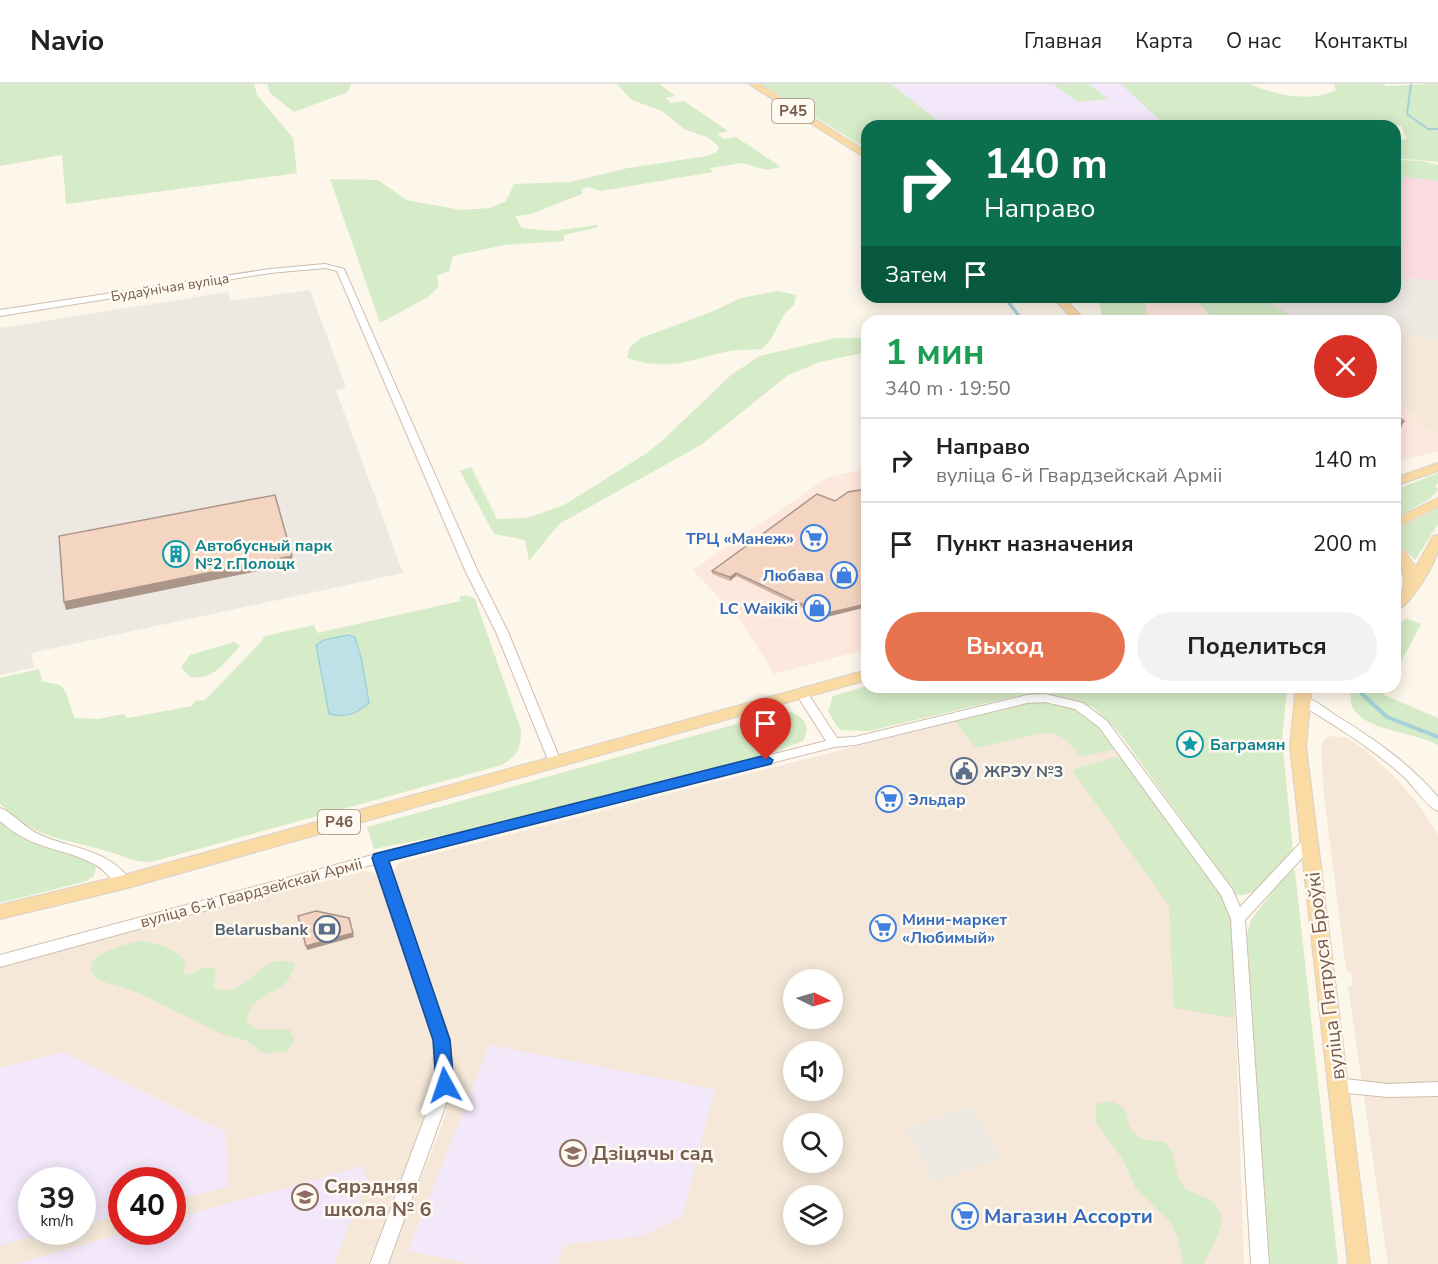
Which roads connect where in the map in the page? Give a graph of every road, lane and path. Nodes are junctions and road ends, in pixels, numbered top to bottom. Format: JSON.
{"nodes":[{"id":1,"x":753,"y":84,"type":"edge"},
{"id":2,"x":861,"y":152,"type":"edge"},
{"id":3,"x":1063,"y":303,"type":"edge"},
{"id":4,"x":0,"y":313,"type":"edge"},
{"id":5,"x":1075,"y":315,"type":"edge"},
{"id":6,"x":1438,"y":468,"type":"edge"},
{"id":7,"x":1401,"y":480,"type":"edge"},
{"id":8,"x":1438,"y":502,"type":"edge"},
{"id":9,"x":1401,"y":521,"type":"edge"},
{"id":10,"x":1438,"y":539,"type":"edge"},
{"id":11,"x":1401,"y":556,"type":"edge"},
{"id":12,"x":1412,"y":589,"type":"junction"},
{"id":13,"x":1401,"y":602,"type":"edge"},
{"id":14,"x":861,"y":677,"type":"edge"},
{"id":15,"x":801,"y":692,"type":"junction"},
{"id":16,"x":1303,"y":694,"type":"edge"},
{"id":17,"x":834,"y":743,"type":"junction"},
{"id":18,"x":555,"y":762,"type":"junction"},
{"id":19,"x":1438,"y":806,"type":"edge"},
{"id":20,"x":0,"y":813,"type":"edge"},
{"id":21,"x":1309,"y":842,"type":"junction"},
{"id":22,"x":380,"y":858,"type":"junction"},
{"id":23,"x":124,"y":882,"type":"junction"},
{"id":24,"x":0,"y":912,"type":"edge"},
{"id":25,"x":1238,"y":919,"type":"junction"},
{"id":26,"x":0,"y":961,"type":"edge"},
{"id":27,"x":1338,"y":1085,"type":"junction"},
{"id":28,"x":1438,"y":1089,"type":"edge"},
{"id":29,"x":379,"y":1264,"type":"edge"},
{"id":30,"x":1260,"y":1264,"type":"edge"},
{"id":31,"x":1359,"y":1264,"type":"edge"}],
"edges":[{"from":1,"to":2,"type":"main road","number":"Р45"},
{"from":3,"to":5,"type":"main road"},
{"from":4,"to":18,"type":"street","name":"Будаўнічая вуліца"},
{"from":6,"to":7,"type":"main road"},
{"from":8,"to":9,"type":"main road"},
{"from":10,"to":12,"type":"main road"},
{"from":11,"to":12,"type":"main road"},
{"from":12,"to":13,"type":"main road"},
{"from":14,"to":15,"type":"main road","number":"Р46"},
{"from":15,"to":17,"type":"street"},
{"from":15,"to":18,"type":"main road","number":"Р46"},
{"from":16,"to":19,"type":"street"},
{"from":16,"to":21,"type":"main road","name":"вуліца Пятруся Броўкі"},
{"from":17,"to":22,"type":"street","name":"вуліца 6-й Гвардзейскай Арміі"},
{"from":17,"to":25,"type":"street","name":"вуліца 6-й Гвардзейскай Арміі"},
{"from":18,"to":23,"type":"main road","number":"Р46"},
{"from":20,"to":23,"type":"street"},
{"from":21,"to":25,"type":"street"},
{"from":21,"to":27,"type":"main road","name":"вуліца Пятруся Броўкі"},
{"from":22,"to":26,"type":"street","name":"вуліца 6-й Гвардзейскай Арміі"},
{"from":22,"to":29,"type":"street"},
{"from":23,"to":24,"type":"main road","number":"Р46"},
{"from":25,"to":30,"type":"street","name":"вуліца 6-й Гвардзейскай Арміі"},
{"from":27,"to":28,"type":"street"},
{"from":27,"to":31,"type":"main road","name":"вуліца Пятруся Броўкі"}]}
